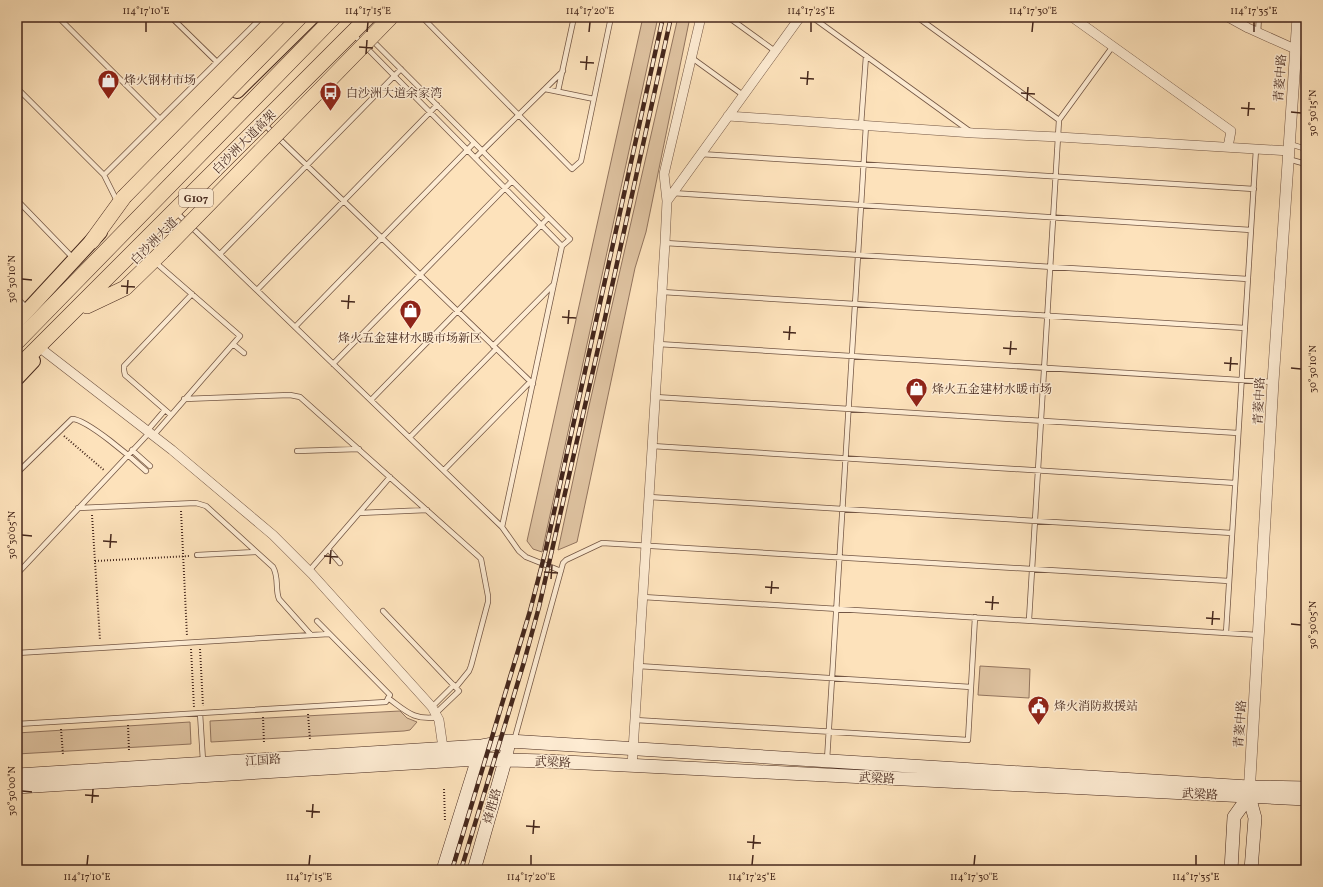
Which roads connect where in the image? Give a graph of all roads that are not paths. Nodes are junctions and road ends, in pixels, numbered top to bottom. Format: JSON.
{"nodes":[{"id":1,"x":58,"y":17,"type":"edge"},
{"id":2,"x":171,"y":17,"type":"edge"},
{"id":3,"x":262,"y":17,"type":"edge"},
{"id":4,"x":290,"y":17,"type":"edge"},
{"id":5,"x":312,"y":17,"type":"edge"},
{"id":6,"x":334,"y":17,"type":"edge"},
{"id":7,"x":368,"y":17,"type":"edge"},
{"id":8,"x":374,"y":17,"type":"edge"},
{"id":9,"x":391,"y":17,"type":"edge"},
{"id":10,"x":422,"y":17,"type":"edge"},
{"id":11,"x":574,"y":17,"type":"edge"},
{"id":12,"x":612,"y":17,"type":"edge"},
{"id":13,"x":701,"y":17,"type":"edge"},
{"id":14,"x":728,"y":17,"type":"edge"},
{"id":15,"x":800,"y":17,"type":"edge"},
{"id":16,"x":812,"y":17,"type":"edge"},
{"id":17,"x":916,"y":17,"type":"edge"},
{"id":18,"x":1072,"y":17,"type":"edge"},
{"id":19,"x":1228,"y":17,"type":"edge"},
{"id":20,"x":1259,"y":17,"type":"edge"},
{"id":21,"x":1298,"y":17,"type":"edge"},
{"id":22,"x":301,"y":23,"type":"edge"},
{"id":23,"x":1258,"y":33,"type":"junction"},
{"id":24,"x":361,"y":35,"type":"junction"},
{"id":25,"x":1113,"y":46,"type":"junction"},
{"id":26,"x":1295,"y":49,"type":"junction"},
{"id":27,"x":775,"y":51,"type":"junction"},
{"id":28,"x":866,"y":56,"type":"junction"},
{"id":29,"x":692,"y":58,"type":"junction"},
{"id":30,"x":217,"y":62,"type":"junction"},
{"id":31,"x":401,"y":69,"type":"junction"},
{"id":32,"x":563,"y":71,"type":"junction"},
{"id":33,"x":394,"y":76,"type":"junction"},
{"id":34,"x":17,"y":88,"type":"edge"},
{"id":35,"x":545,"y":89,"type":"junction"},
{"id":36,"x":558,"y":91,"type":"junction"},
{"id":37,"x":743,"y":95,"type":"junction"},
{"id":38,"x":594,"y":99,"type":"junction"},
{"id":39,"x":437,"y":105,"type":"junction"},
{"id":40,"x":430,"y":112,"type":"junction"},
{"id":41,"x":518,"y":115,"type":"junction"},
{"id":42,"x":728,"y":116,"type":"junction"},
{"id":43,"x":160,"y":119,"type":"junction"},
{"id":44,"x":1059,"y":120,"type":"junction"},
{"id":45,"x":863,"y":125,"type":"junction"},
{"id":46,"x":266,"y":126,"type":"junction"},
{"id":47,"x":973,"y":133,"type":"junction"},
{"id":48,"x":1059,"y":137,"type":"junction"},
{"id":49,"x":474,"y":143,"type":"junction"},
{"id":50,"x":1228,"y":147,"type":"junction"},
{"id":51,"x":1256,"y":149,"type":"junction"},
{"id":52,"x":1306,"y":149,"type":"edge"},
{"id":53,"x":467,"y":150,"type":"junction"},
{"id":54,"x":482,"y":151,"type":"junction"},
{"id":55,"x":1289,"y":151,"type":"junction"},
{"id":56,"x":700,"y":154,"type":"junction"},
{"id":57,"x":475,"y":158,"type":"junction"},
{"id":58,"x":1306,"y":164,"type":"edge"},
{"id":59,"x":864,"y":165,"type":"junction"},
{"id":60,"x":306,"y":166,"type":"junction"},
{"id":61,"x":104,"y":175,"type":"junction"},
{"id":62,"x":1057,"y":177,"type":"junction"},
{"id":63,"x":512,"y":181,"type":"junction"},
{"id":64,"x":505,"y":188,"type":"junction"},
{"id":65,"x":1254,"y":189,"type":"junction"},
{"id":66,"x":669,"y":197,"type":"junction"},
{"id":67,"x":17,"y":200,"type":"edge"},
{"id":68,"x":343,"y":201,"type":"junction"},
{"id":69,"x":121,"y":203,"type":"junction"},
{"id":70,"x":861,"y":206,"type":"junction"},
{"id":71,"x":179,"y":215,"type":"junction"},
{"id":72,"x":548,"y":218,"type":"junction"},
{"id":73,"x":1054,"y":218,"type":"junction"},
{"id":74,"x":542,"y":225,"type":"junction"},
{"id":75,"x":1251,"y":230,"type":"junction"},
{"id":76,"x":382,"y":238,"type":"junction"},
{"id":77,"x":92,"y":241,"type":"joint"},
{"id":78,"x":665,"y":243,"type":"junction"},
{"id":79,"x":562,"y":246,"type":"junction"},
{"id":80,"x":220,"y":254,"type":"junction"},
{"id":81,"x":858,"y":255,"type":"junction"},
{"id":82,"x":158,"y":256,"type":"junction"},
{"id":83,"x":75,"y":260,"type":"junction"},
{"id":84,"x":1051,"y":267,"type":"junction"},
{"id":85,"x":420,"y":275,"type":"junction"},
{"id":86,"x":1248,"y":279,"type":"junction"},
{"id":87,"x":554,"y":284,"type":"junction"},
{"id":88,"x":257,"y":290,"type":"junction"},
{"id":89,"x":662,"y":292,"type":"junction"},
{"id":90,"x":192,"y":294,"type":"junction"},
{"id":91,"x":17,"y":298,"type":"edge"},
{"id":92,"x":855,"y":304,"type":"junction"},
{"id":93,"x":87,"y":306,"type":"junction"},
{"id":94,"x":29,"y":310,"type":"junction"},
{"id":95,"x":458,"y":311,"type":"junction"},
{"id":96,"x":1048,"y":316,"type":"junction"},
{"id":97,"x":17,"y":322,"type":"edge"},
{"id":98,"x":295,"y":327,"type":"junction"},
{"id":99,"x":1245,"y":328,"type":"junction"},
{"id":100,"x":17,"y":342,"type":"edge"},
{"id":101,"x":233,"y":344,"type":"junction"},
{"id":102,"x":658,"y":344,"type":"junction"},
{"id":103,"x":495,"y":347,"type":"junction"},
{"id":104,"x":44,"y":351,"type":"junction"},
{"id":105,"x":244,"y":353,"type":"dead end"},
{"id":106,"x":852,"y":356,"type":"junction"},
{"id":107,"x":333,"y":364,"type":"junction"},
{"id":108,"x":17,"y":368,"type":"edge"},
{"id":109,"x":1045,"y":368,"type":"junction"},
{"id":110,"x":17,"y":378,"type":"edge"},
{"id":111,"x":1242,"y":380,"type":"junction"},
{"id":112,"x":1273,"y":382,"type":"junction"},
{"id":113,"x":532,"y":383,"type":"junction"},
{"id":114,"x":655,"y":397,"type":"junction"},
{"id":115,"x":184,"y":399,"type":"junction"},
{"id":116,"x":371,"y":400,"type":"junction"},
{"id":117,"x":849,"y":409,"type":"junction"},
{"id":118,"x":165,"y":410,"type":"junction"},
{"id":119,"x":171,"y":415,"type":"junction"},
{"id":120,"x":1042,"y":421,"type":"junction"},
{"id":121,"x":149,"y":433,"type":"junction"},
{"id":122,"x":1238,"y":433,"type":"junction"},
{"id":123,"x":410,"y":437,"type":"junction"},
{"id":124,"x":652,"y":446,"type":"junction"},
{"id":125,"x":359,"y":449,"type":"junction"},
{"id":126,"x":132,"y":450,"type":"junction"},
{"id":127,"x":297,"y":452,"type":"dead end"},
{"id":128,"x":128,"y":454,"type":"junction"},
{"id":129,"x":846,"y":458,"type":"junction"},
{"id":130,"x":150,"y":466,"type":"dead end"},
{"id":131,"x":444,"y":470,"type":"junction"},
{"id":132,"x":1039,"y":470,"type":"junction"},
{"id":133,"x":146,"y":471,"type":"dead end"},
{"id":134,"x":17,"y":473,"type":"edge"},
{"id":135,"x":390,"y":477,"type":"junction"},
{"id":136,"x":1235,"y":483,"type":"junction"},
{"id":137,"x":649,"y":496,"type":"junction"},
{"id":138,"x":78,"y":508,"type":"junction"},
{"id":139,"x":843,"y":509,"type":"junction"},
{"id":140,"x":427,"y":510,"type":"junction"},
{"id":141,"x":359,"y":513,"type":"junction"},
{"id":142,"x":1036,"y":520,"type":"junction"},
{"id":143,"x":502,"y":527,"type":"junction"},
{"id":144,"x":1232,"y":533,"type":"junction"},
{"id":145,"x":646,"y":545,"type":"junction"},
{"id":146,"x":328,"y":549,"type":"junction"},
{"id":147,"x":256,"y":552,"type":"junction"},
{"id":148,"x":197,"y":555,"type":"road end"},
{"id":149,"x":840,"y":557,"type":"junction"},
{"id":150,"x":340,"y":563,"type":"dead end"},
{"id":151,"x":1032,"y":569,"type":"junction"},
{"id":152,"x":309,"y":571,"type":"junction"},
{"id":153,"x":561,"y":571,"type":"junction"},
{"id":154,"x":17,"y":574,"type":"edge"},
{"id":155,"x":1229,"y":581,"type":"junction"},
{"id":156,"x":643,"y":596,"type":"junction"},
{"id":157,"x":836,"y":608,"type":"junction"},
{"id":158,"x":383,"y":611,"type":"dead end"},
{"id":159,"x":976,"y":617,"type":"junction"},
{"id":160,"x":1029,"y":620,"type":"junction"},
{"id":161,"x":317,"y":621,"type":"dead end"},
{"id":162,"x":1226,"y":633,"type":"junction"},
{"id":163,"x":329,"y":634,"type":"junction"},
{"id":164,"x":311,"y":635,"type":"junction"},
{"id":165,"x":1259,"y":635,"type":"junction"},
{"id":166,"x":17,"y":653,"type":"edge"},
{"id":167,"x":638,"y":666,"type":"junction"},
{"id":168,"x":832,"y":678,"type":"junction"},
{"id":169,"x":455,"y":686,"type":"junction"},
{"id":170,"x":971,"y":687,"type":"junction"},
{"id":171,"x":388,"y":698,"type":"junction"},
{"id":172,"x":435,"y":712,"type":"junction"},
{"id":173,"x":199,"y":713,"type":"junction"},
{"id":174,"x":635,"y":720,"type":"junction"},
{"id":175,"x":17,"y":724,"type":"edge"},
{"id":176,"x":829,"y":732,"type":"junction"},
{"id":177,"x":511,"y":741,"type":"junction"},
{"id":178,"x":482,"y":746,"type":"junction"},
{"id":179,"x":443,"y":748,"type":"junction"},
{"id":180,"x":633,"y":749,"type":"junction"},
{"id":181,"x":477,"y":759,"type":"junction"},
{"id":182,"x":827,"y":760,"type":"junction"},
{"id":183,"x":505,"y":761,"type":"junction"},
{"id":184,"x":203,"y":764,"type":"junction"},
{"id":185,"x":632,"y":766,"type":"junction"},
{"id":186,"x":17,"y":775,"type":"edge"},
{"id":187,"x":17,"y":787,"type":"edge"},
{"id":188,"x":1306,"y":788,"type":"edge"},
{"id":189,"x":1249,"y":792,"type":"junction"},
{"id":190,"x":1306,"y":799,"type":"edge"},
{"id":191,"x":443,"y":870,"type":"edge"},
{"id":192,"x":474,"y":870,"type":"edge"},
{"id":193,"x":1231,"y":870,"type":"edge"},
{"id":194,"x":1251,"y":870,"type":"edge"}],
"edges":[{"from":1,"to":43,"type":"lane"},
{"from":2,"to":30,"type":"lane"},
{"from":3,"to":30,"type":"lane"},
{"from":4,"to":22,"type":"lane"},
{"from":5,"to":22,"type":"main road"},
{"from":6,"to":100,"type":"highway","name":"白沙洲大道高架"},
{"from":7,"to":108,"type":"highway","name":"白沙洲大道高架"},
{"from":8,"to":24,"type":"main road","name":"白沙洲大道","number":"G107"},
{"from":9,"to":82,"type":"highway","bridge":true},
{"from":10,"to":41,"type":"lane"},
{"from":11,"to":32,"type":"lane"},
{"from":12,"to":38,"type":"lane"},
{"from":13,"to":29,"type":"street"},
{"from":14,"to":27,"type":"lane"},
{"from":15,"to":27,"type":"street"},
{"from":16,"to":28,"type":"lane"},
{"from":17,"to":44,"type":"lane"},
{"from":18,"to":25,"type":"street"},
{"from":19,"to":23,"type":"street"},
{"from":20,"to":23,"type":"lane"},
{"from":21,"to":26,"type":"street","name":"青菱中路"},
{"from":22,"to":69,"type":"highway","bridge":true},
{"from":23,"to":26,"type":"street"},
{"from":24,"to":31,"type":"lane"},
{"from":24,"to":33,"type":"lane"},
{"from":24,"to":46,"type":"main road","name":"白沙洲大道","number":"G107"},
{"from":25,"to":44,"type":"lane"},
{"from":25,"to":50,"type":"street"},
{"from":26,"to":55,"type":"street","name":"青菱中路"},
{"from":27,"to":37,"type":"street"},
{"from":28,"to":45,"type":"lane"},
{"from":28,"to":47,"type":"lane"},
{"from":29,"to":37,"type":"lane"},
{"from":29,"to":66,"type":"street"},
{"from":30,"to":43,"type":"lane"},
{"from":31,"to":33,"type":"lane"},
{"from":31,"to":39,"type":"lane"},
{"from":32,"to":35,"type":"lane"},
{"from":32,"to":36,"type":"lane"},
{"from":33,"to":40,"type":"lane"},
{"from":33,"to":60,"type":"lane"},
{"from":34,"to":61,"type":"lane"},
{"from":35,"to":36,"type":"lane"},
{"from":35,"to":41,"type":"lane"},
{"from":36,"to":38,"type":"lane"},
{"from":37,"to":42,"type":"street"},
{"from":38,"to":41,"type":"lane"},
{"from":39,"to":40,"type":"lane"},
{"from":39,"to":49,"type":"lane"},
{"from":40,"to":53,"type":"lane"},
{"from":40,"to":68,"type":"lane"},
{"from":41,"to":54,"type":"lane"},
{"from":42,"to":45,"type":"street"},
{"from":42,"to":56,"type":"street"},
{"from":43,"to":61,"type":"lane"},
{"from":44,"to":48,"type":"lane"},
{"from":45,"to":47,"type":"street"},
{"from":45,"to":59,"type":"lane"},
{"from":46,"to":60,"type":"lane"},
{"from":46,"to":71,"type":"main road","name":"白沙洲大道","number":"G107"},
{"from":47,"to":48,"type":"street"},
{"from":48,"to":50,"type":"street"},
{"from":48,"to":62,"type":"lane"},
{"from":49,"to":53,"type":"lane"},
{"from":49,"to":54,"type":"lane"},
{"from":50,"to":51,"type":"street"},
{"from":51,"to":55,"type":"street"},
{"from":51,"to":65,"type":"lane"},
{"from":52,"to":55,"type":"lane"},
{"from":53,"to":57,"type":"lane"},
{"from":53,"to":76,"type":"lane"},
{"from":54,"to":57,"type":"lane"},
{"from":54,"to":63,"type":"lane"},
{"from":55,"to":58,"type":"lane"},
{"from":55,"to":112,"type":"street","name":"青菱中路"},
{"from":56,"to":59,"type":"lane"},
{"from":56,"to":66,"type":"street"},
{"from":57,"to":64,"type":"lane"},
{"from":59,"to":62,"type":"lane"},
{"from":59,"to":70,"type":"lane"},
{"from":60,"to":68,"type":"lane"},
{"from":60,"to":80,"type":"lane"},
{"from":61,"to":69,"type":"lane"},
{"from":62,"to":65,"type":"lane"},
{"from":62,"to":73,"type":"lane"},
{"from":63,"to":64,"type":"lane"},
{"from":63,"to":72,"type":"lane"},
{"from":64,"to":74,"type":"lane"},
{"from":64,"to":85,"type":"lane"},
{"from":65,"to":75,"type":"lane"},
{"from":66,"to":70,"type":"lane"},
{"from":66,"to":78,"type":"street"},
{"from":67,"to":83,"type":"lane"},
{"from":68,"to":76,"type":"lane"},
{"from":68,"to":88,"type":"lane"},
{"from":69,"to":77,"type":"highway"},
{"from":70,"to":73,"type":"lane"},
{"from":70,"to":81,"type":"lane"},
{"from":71,"to":80,"type":"lane"},
{"from":71,"to":93,"type":"main road","name":"白沙洲大道","number":"G107"},
{"from":72,"to":74,"type":"lane"},
{"from":72,"to":79,"type":"lane"},
{"from":73,"to":75,"type":"lane"},
{"from":73,"to":84,"type":"lane"},
{"from":74,"to":79,"type":"lane"},
{"from":74,"to":95,"type":"lane"},
{"from":75,"to":86,"type":"lane"},
{"from":76,"to":85,"type":"lane"},
{"from":76,"to":98,"type":"lane"},
{"from":77,"to":83,"type":"main road"},
{"from":78,"to":81,"type":"lane"},
{"from":78,"to":89,"type":"street"},
{"from":79,"to":87,"type":"lane"},
{"from":80,"to":88,"type":"lane"},
{"from":81,"to":84,"type":"lane"},
{"from":81,"to":92,"type":"lane"},
{"from":82,"to":90,"type":"lane"},
{"from":82,"to":93,"type":"highway"},
{"from":83,"to":94,"type":"main road"},
{"from":84,"to":86,"type":"lane"},
{"from":84,"to":96,"type":"lane"},
{"from":85,"to":95,"type":"lane"},
{"from":85,"to":107,"type":"lane"},
{"from":86,"to":99,"type":"lane"},
{"from":87,"to":103,"type":"lane"},
{"from":87,"to":113,"type":"lane"},
{"from":88,"to":98,"type":"lane"},
{"from":89,"to":92,"type":"lane"},
{"from":89,"to":102,"type":"street"},
{"from":90,"to":101,"type":"lane"},
{"from":90,"to":118,"type":"lane"},
{"from":91,"to":94,"type":"lane"},
{"from":92,"to":96,"type":"lane"},
{"from":92,"to":106,"type":"lane"},
{"from":93,"to":104,"type":"main road","name":"白沙洲大道","number":"G107"},
{"from":94,"to":97,"type":"main road"},
{"from":95,"to":103,"type":"lane"},
{"from":95,"to":116,"type":"lane"},
{"from":96,"to":99,"type":"lane"},
{"from":96,"to":109,"type":"lane"},
{"from":98,"to":107,"type":"lane"},
{"from":99,"to":111,"type":"lane"},
{"from":101,"to":105,"type":"lane"},
{"from":101,"to":115,"type":"lane"},
{"from":102,"to":106,"type":"lane"},
{"from":102,"to":114,"type":"street"},
{"from":103,"to":113,"type":"lane"},
{"from":103,"to":123,"type":"lane"},
{"from":104,"to":110,"type":"main road","name":"白沙洲大道","number":"G107"},
{"from":104,"to":121,"type":"street"},
{"from":106,"to":109,"type":"lane"},
{"from":106,"to":117,"type":"lane"},
{"from":107,"to":116,"type":"lane"},
{"from":109,"to":111,"type":"lane"},
{"from":109,"to":120,"type":"lane"},
{"from":111,"to":112,"type":"lane"},
{"from":111,"to":122,"type":"lane"},
{"from":112,"to":165,"type":"street","name":"青菱中路"},
{"from":113,"to":131,"type":"lane"},
{"from":113,"to":143,"type":"lane"},
{"from":114,"to":117,"type":"lane"},
{"from":114,"to":124,"type":"street"},
{"from":115,"to":119,"type":"lane"},
{"from":115,"to":125,"type":"lane"},
{"from":116,"to":123,"type":"lane"},
{"from":117,"to":120,"type":"lane"},
{"from":117,"to":129,"type":"lane"},
{"from":118,"to":119,"type":"lane"},
{"from":118,"to":121,"type":"lane"},
{"from":119,"to":121,"type":"lane"},
{"from":120,"to":122,"type":"lane"},
{"from":120,"to":132,"type":"lane"},
{"from":121,"to":126,"type":"lane"},
{"from":121,"to":152,"type":"street"},
{"from":122,"to":136,"type":"lane"},
{"from":123,"to":131,"type":"lane"},
{"from":124,"to":129,"type":"lane"},
{"from":124,"to":137,"type":"street"},
{"from":125,"to":127,"type":"lane"},
{"from":125,"to":135,"type":"lane"},
{"from":126,"to":128,"type":"lane"},
{"from":126,"to":130,"type":"lane"},
{"from":128,"to":133,"type":"lane"},
{"from":128,"to":134,"type":"lane"},
{"from":128,"to":138,"type":"lane"},
{"from":129,"to":132,"type":"lane"},
{"from":129,"to":139,"type":"lane"},
{"from":131,"to":143,"type":"lane"},
{"from":132,"to":136,"type":"lane"},
{"from":132,"to":142,"type":"lane"},
{"from":135,"to":140,"type":"lane"},
{"from":135,"to":141,"type":"lane"},
{"from":136,"to":144,"type":"lane"},
{"from":137,"to":139,"type":"lane"},
{"from":137,"to":145,"type":"street"},
{"from":138,"to":147,"type":"lane"},
{"from":138,"to":154,"type":"lane"},
{"from":139,"to":142,"type":"lane"},
{"from":139,"to":149,"type":"lane"},
{"from":140,"to":141,"type":"lane"},
{"from":140,"to":169,"type":"lane"},
{"from":141,"to":146,"type":"lane"},
{"from":142,"to":144,"type":"lane"},
{"from":142,"to":151,"type":"lane"},
{"from":143,"to":153,"type":"lane"},
{"from":144,"to":155,"type":"lane"},
{"from":145,"to":149,"type":"lane"},
{"from":145,"to":153,"type":"lane"},
{"from":145,"to":156,"type":"street"},
{"from":146,"to":150,"type":"lane"},
{"from":146,"to":152,"type":"lane"},
{"from":147,"to":148,"type":"lane"},
{"from":147,"to":164,"type":"lane"},
{"from":149,"to":151,"type":"lane"},
{"from":149,"to":157,"type":"lane"},
{"from":151,"to":155,"type":"lane"},
{"from":151,"to":160,"type":"lane"},
{"from":152,"to":172,"type":"street"},
{"from":153,"to":177,"type":"lane"},
{"from":155,"to":162,"type":"lane"},
{"from":156,"to":157,"type":"lane"},
{"from":156,"to":167,"type":"street"},
{"from":157,"to":159,"type":"lane"},
{"from":157,"to":168,"type":"lane"},
{"from":158,"to":169,"type":"lane"},
{"from":159,"to":160,"type":"lane"},
{"from":159,"to":170,"type":"lane"},
{"from":160,"to":162,"type":"lane"},
{"from":161,"to":163,"type":"lane"},
{"from":162,"to":165,"type":"lane"},
{"from":163,"to":164,"type":"lane"},
{"from":163,"to":171,"type":"lane"},
{"from":164,"to":166,"type":"lane"},
{"from":165,"to":189,"type":"street","name":"青菱中路"},
{"from":167,"to":168,"type":"lane"},
{"from":167,"to":174,"type":"street"},
{"from":168,"to":170,"type":"lane"},
{"from":168,"to":176,"type":"lane"},
{"from":169,"to":172,"type":"lane"},
{"from":169,"to":172,"type":"lane"},
{"from":170,"to":176,"type":"lane"},
{"from":171,"to":172,"type":"lane"},
{"from":171,"to":173,"type":"lane"},
{"from":172,"to":179,"type":"street"},
{"from":173,"to":175,"type":"lane"},
{"from":173,"to":184,"type":"lane"},
{"from":174,"to":176,"type":"lane"},
{"from":174,"to":180,"type":"street"},
{"from":176,"to":182,"type":"lane"},
{"from":177,"to":178,"type":"main road","name":"江国路"},
{"from":177,"to":180,"type":"main road","name":"武梁路"},
{"from":177,"to":183,"type":"main road","name":"烽胜路"},
{"from":178,"to":179,"type":"main road","name":"江国路"},
{"from":178,"to":181,"type":"main road"},
{"from":179,"to":184,"type":"main road","name":"江国路"},
{"from":180,"to":182,"type":"main road","name":"武梁路"},
{"from":180,"to":185,"type":"street"},
{"from":181,"to":183,"type":"main road","name":"江国路"},
{"from":181,"to":187,"type":"main road","name":"江国路"},
{"from":181,"to":191,"type":"main road"},
{"from":182,"to":189,"type":"main road","name":"武梁路"},
{"from":183,"to":185,"type":"main road","name":"武梁路"},
{"from":183,"to":192,"type":"main road","name":"烽胜路"},
{"from":184,"to":186,"type":"main road","name":"江国路"},
{"from":185,"to":189,"type":"main road","name":"武梁路"},
{"from":188,"to":189,"type":"main road"},
{"from":189,"to":190,"type":"main road"},
{"from":189,"to":193,"type":"main road"},
{"from":189,"to":194,"type":"main road"}]}
